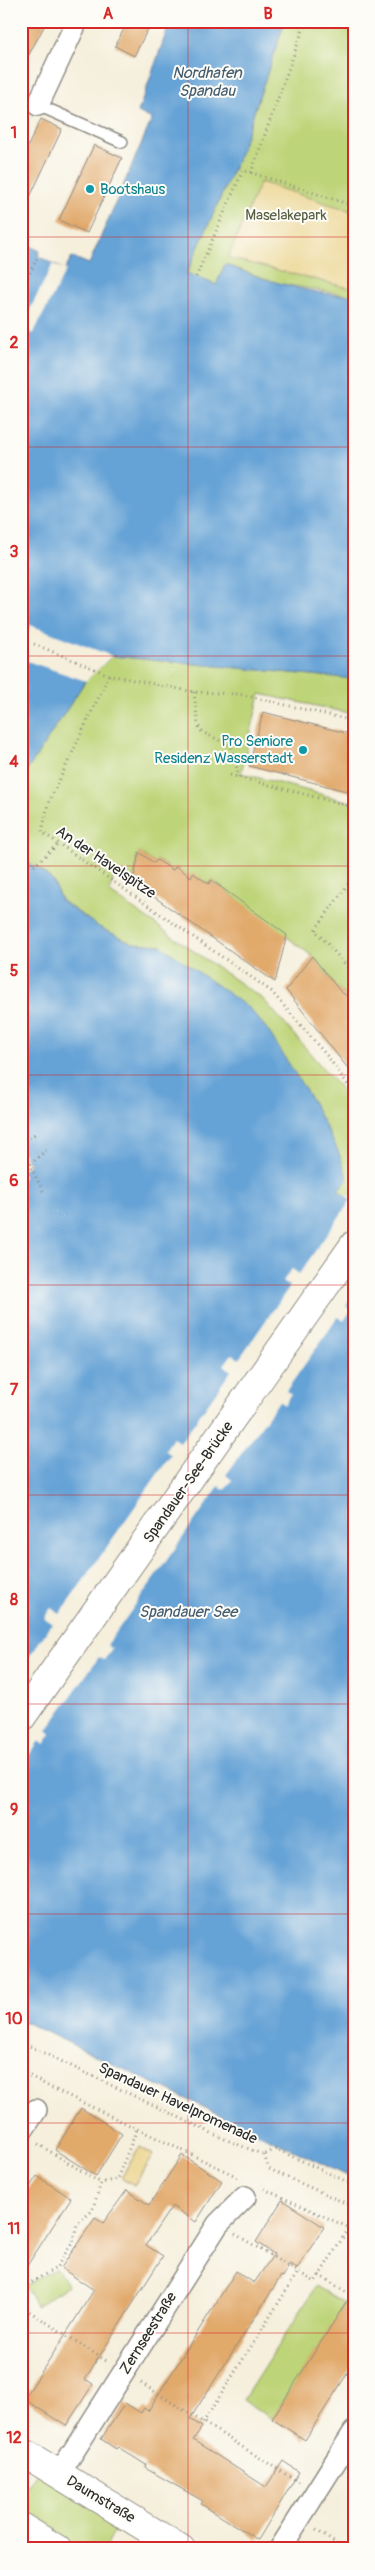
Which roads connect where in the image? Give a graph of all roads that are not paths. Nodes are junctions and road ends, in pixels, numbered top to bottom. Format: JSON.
{"nodes":[{"id":1,"x":77,"y":21,"type":"edge"},
{"id":2,"x":38,"y":105,"type":"joint"},
{"id":3,"x":122,"y":142,"type":"dead end"},
{"id":4,"x":354,"y":1246,"type":"edge"},
{"id":5,"x":21,"y":1718,"type":"edge"},
{"id":6,"x":36,"y":2110,"type":"dead end"},
{"id":7,"x":29,"y":2138,"type":"edge"},
{"id":8,"x":251,"y":2188,"type":"road end"},
{"id":9,"x":354,"y":2432,"type":"edge"},
{"id":10,"x":21,"y":2451,"type":"edge"},
{"id":11,"x":59,"y":2474,"type":"junction"},
{"id":12,"x":24,"y":2534,"type":"edge"},
{"id":13,"x":57,"y":2549,"type":"edge"},
{"id":14,"x":181,"y":2549,"type":"edge"},
{"id":15,"x":280,"y":2549,"type":"edge"}],
"edges":[{"from":1,"to":2,"type":"street"},
{"from":2,"to":3,"type":"lane"},
{"from":4,"to":5,"type":"street","name":"Spandauer-See-Brücke"},
{"from":6,"to":7,"type":"street"},
{"from":8,"to":11,"type":"street","name":"Zernseestraße"},
{"from":9,"to":15,"type":"street"},
{"from":10,"to":11,"type":"street","name":"Daumstraße"},
{"from":11,"to":14,"type":"street","name":"Daumstraße"},
{"from":12,"to":13,"type":"street"}]}
